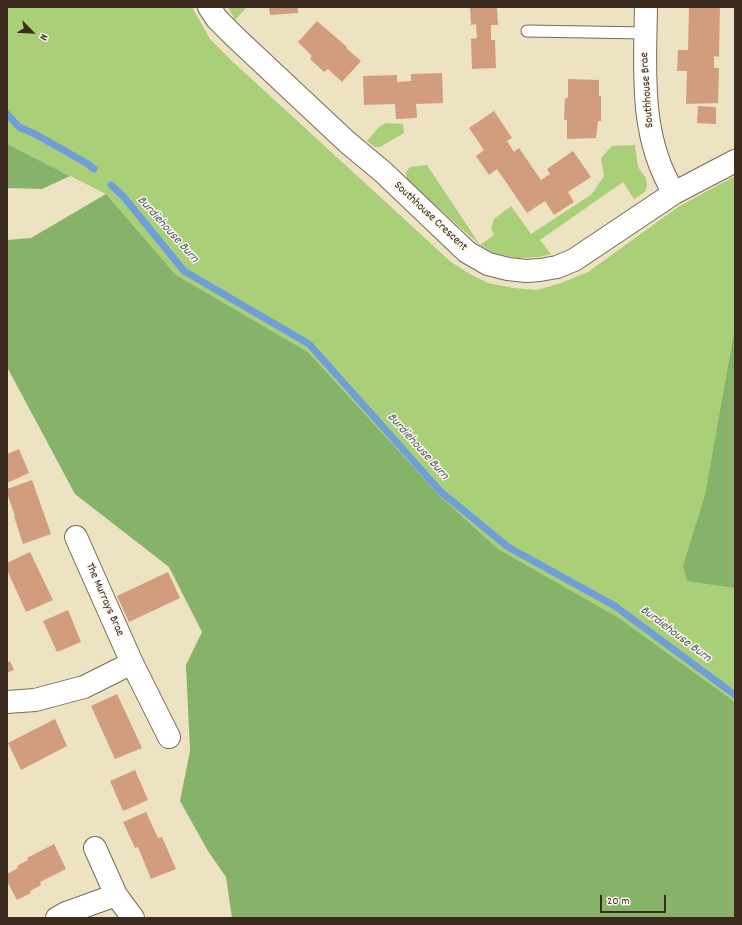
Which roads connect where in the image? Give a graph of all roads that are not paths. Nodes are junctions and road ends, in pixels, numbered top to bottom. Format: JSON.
{"nodes":[{"id":1,"x":209,"y":7,"type":"edge"},
{"id":2,"x":646,"y":7,"type":"edge"},
{"id":3,"x":527,"y":30,"type":"dead end"},
{"id":4,"x":646,"y":33,"type":"junction"},
{"id":5,"x":735,"y":161,"type":"edge"},
{"id":6,"x":674,"y":193,"type":"junction"},
{"id":7,"x":76,"y":537,"type":"dead end"},
{"id":8,"x":132,"y":663,"type":"junction"},
{"id":9,"x":7,"y":702,"type":"edge"},
{"id":10,"x":169,"y":737,"type":"dead end"},
{"id":11,"x":95,"y":848,"type":"dead end"},
{"id":12,"x":116,"y":895,"type":"junction"},
{"id":13,"x":57,"y":918,"type":"edge"},
{"id":14,"x":133,"y":918,"type":"edge"}],
"edges":[{"from":1,"to":6,"type":"street","name":"Southhouse Crescent"},
{"from":2,"to":4,"type":"street","name":"Southhouse Brae"},
{"from":3,"to":4,"type":"lane"},
{"from":4,"to":6,"type":"street","name":"Southhouse Brae"},
{"from":5,"to":6,"type":"street","name":"Southhouse Crescent"},
{"from":7,"to":8,"type":"street","name":"The Murrays Brae"},
{"from":8,"to":9,"type":"street"},
{"from":8,"to":10,"type":"street","name":"The Murrays Brae"},
{"from":11,"to":12,"type":"street"},
{"from":12,"to":13,"type":"street"},
{"from":12,"to":14,"type":"street"}]}
